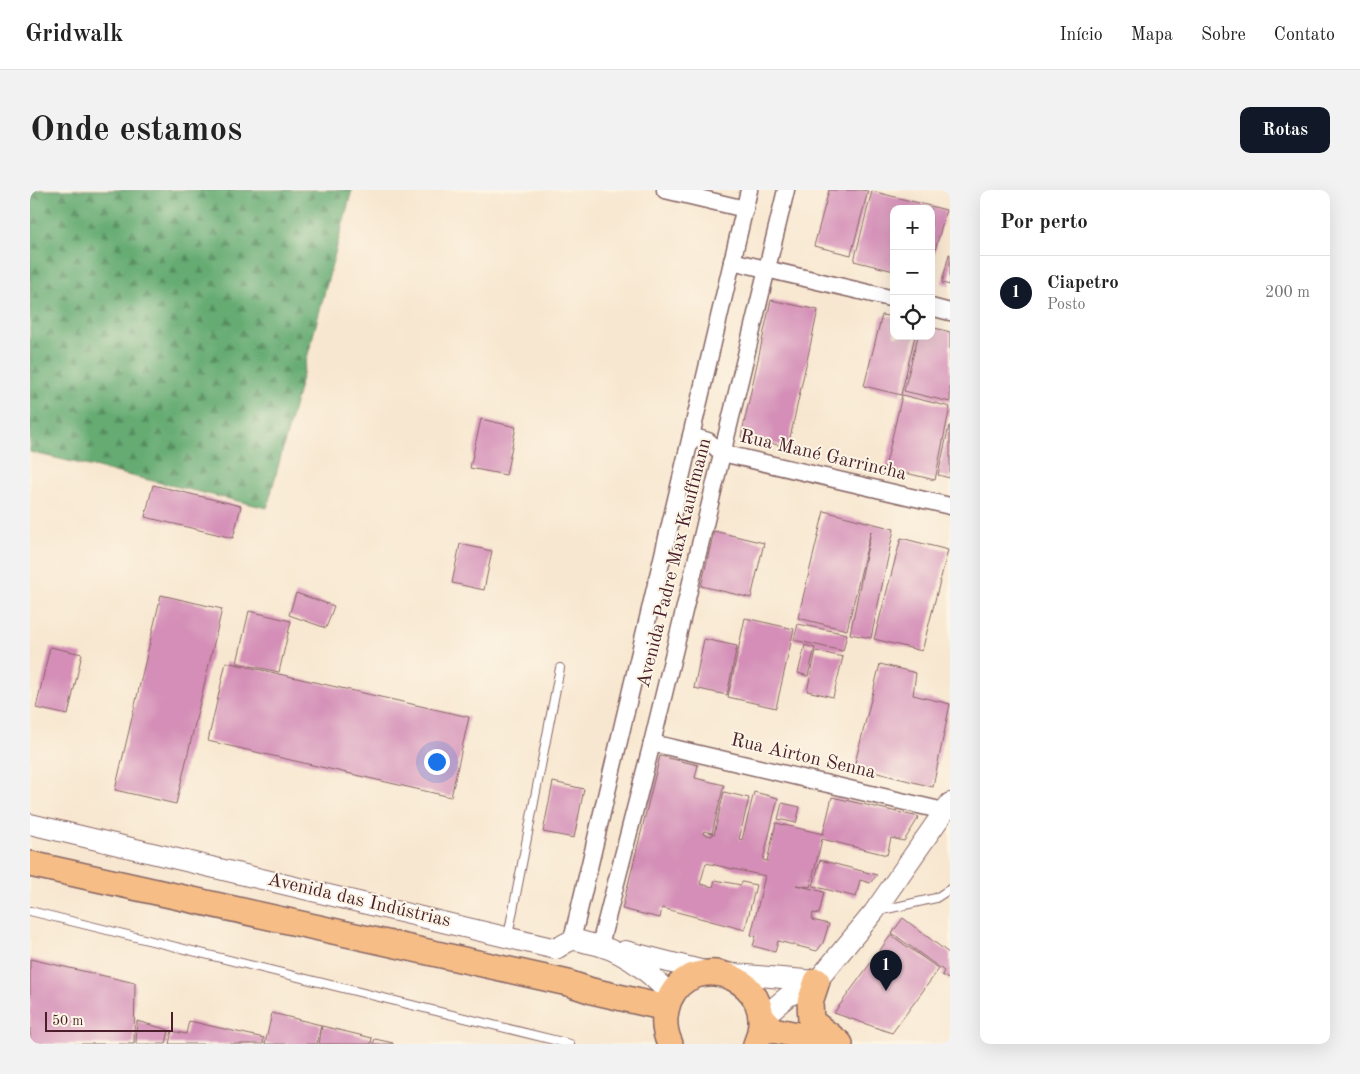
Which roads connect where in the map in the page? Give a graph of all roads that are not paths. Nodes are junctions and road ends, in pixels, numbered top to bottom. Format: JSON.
{"nodes":[{"id":1,"x":665,"y":190,"type":"edge"},
{"id":2,"x":749,"y":190,"type":"edge"},
{"id":3,"x":786,"y":190,"type":"edge"},
{"id":4,"x":745,"y":209,"type":"junction"},
{"id":5,"x":732,"y":261,"type":"junction"},
{"id":6,"x":767,"y":270,"type":"junction"},
{"id":7,"x":890,"y":298,"type":"edge"},
{"id":8,"x":935,"y":308,"type":"edge"},
{"id":9,"x":950,"y":312,"type":"edge"},
{"id":10,"x":691,"y":436,"type":"junction"},
{"id":11,"x":722,"y":453,"type":"junction"},
{"id":12,"x":950,"y":506,"type":"edge"},
{"id":13,"x":560,"y":668,"type":"dead end"},
{"id":14,"x":652,"y":743,"type":"junction"},
{"id":15,"x":947,"y":807,"type":"edge"},
{"id":16,"x":30,"y":824,"type":"edge"},
{"id":17,"x":30,"y":864,"type":"edge"},
{"id":18,"x":950,"y":889,"type":"edge"},
{"id":19,"x":30,"y":912,"type":"edge"},
{"id":20,"x":874,"y":912,"type":"junction"},
{"id":21,"x":508,"y":936,"type":"junction"},
{"id":22,"x":572,"y":940,"type":"junction"},
{"id":23,"x":604,"y":946,"type":"junction"},
{"id":24,"x":716,"y":973,"type":"junction"},
{"id":25,"x":817,"y":981,"type":"junction"},
{"id":26,"x":592,"y":991,"type":"junction"},
{"id":27,"x":668,"y":1002,"type":"junction"},
{"id":28,"x":762,"y":1018,"type":"junction"},
{"id":29,"x":668,"y":1039,"type":"edge"},
{"id":30,"x":570,"y":1044,"type":"edge"},
{"id":31,"x":756,"y":1044,"type":"edge"},
{"id":32,"x":839,"y":1044,"type":"edge"}],
"edges":[{"from":1,"to":4,"type":"street"},
{"from":2,"to":4,"type":"street","name":"Avenida Padre Max Kauffmann"},
{"from":3,"to":6,"type":"street","name":"Avenida Padre Max Kauffmann"},
{"from":4,"to":5,"type":"street","name":"Avenida Padre Max Kauffmann"},
{"from":5,"to":6,"type":"street"},
{"from":5,"to":10,"type":"street","name":"Avenida Padre Max Kauffmann"},
{"from":6,"to":7,"type":"street"},
{"from":6,"to":11,"type":"street","name":"Avenida Padre Max Kauffmann"},
{"from":8,"to":9,"type":"street"},
{"from":10,"to":11,"type":"street","name":"Rua Mané Garrincha"},
{"from":10,"to":22,"type":"street","name":"Avenida Padre Max Kauffmann"},
{"from":11,"to":12,"type":"street","name":"Rua Mané Garrincha"},
{"from":11,"to":14,"type":"street","name":"Avenida Padre Max Kauffmann"},
{"from":13,"to":21,"type":"lane"},
{"from":14,"to":15,"type":"street","name":"Rua Airton Senna"},
{"from":14,"to":23,"type":"street","name":"Avenida Padre Max Kauffmann"},
{"from":15,"to":20,"type":"street"},
{"from":16,"to":21,"type":"street","name":"Avenida das Indústrias"},
{"from":17,"to":26,"type":"main road","name":"Avenida das Indústrias"},
{"from":18,"to":20,"type":"lane"},
{"from":19,"to":30,"type":"lane"},
{"from":20,"to":25,"type":"street"},
{"from":21,"to":22,"type":"street","name":"Avenida das Indústrias"},
{"from":22,"to":23,"type":"street","name":"Avenida das Indústrias"},
{"from":23,"to":24,"type":"street"},
{"from":23,"to":27,"type":"street","name":"Avenida das Indústrias"},
{"from":24,"to":25,"type":"street"},
{"from":24,"to":27,"type":"main road"},
{"from":24,"to":28,"type":"main road"},
{"from":25,"to":28,"type":"street"},
{"from":25,"to":32,"type":"main road"},
{"from":26,"to":27,"type":"main road","name":"Avenida das Indústrias"},
{"from":26,"to":29,"type":"main road","name":"Avenida das Indústrias"},
{"from":27,"to":29,"type":"main road"},
{"from":28,"to":31,"type":"main road"},
{"from":28,"to":32,"type":"main road"}]}
